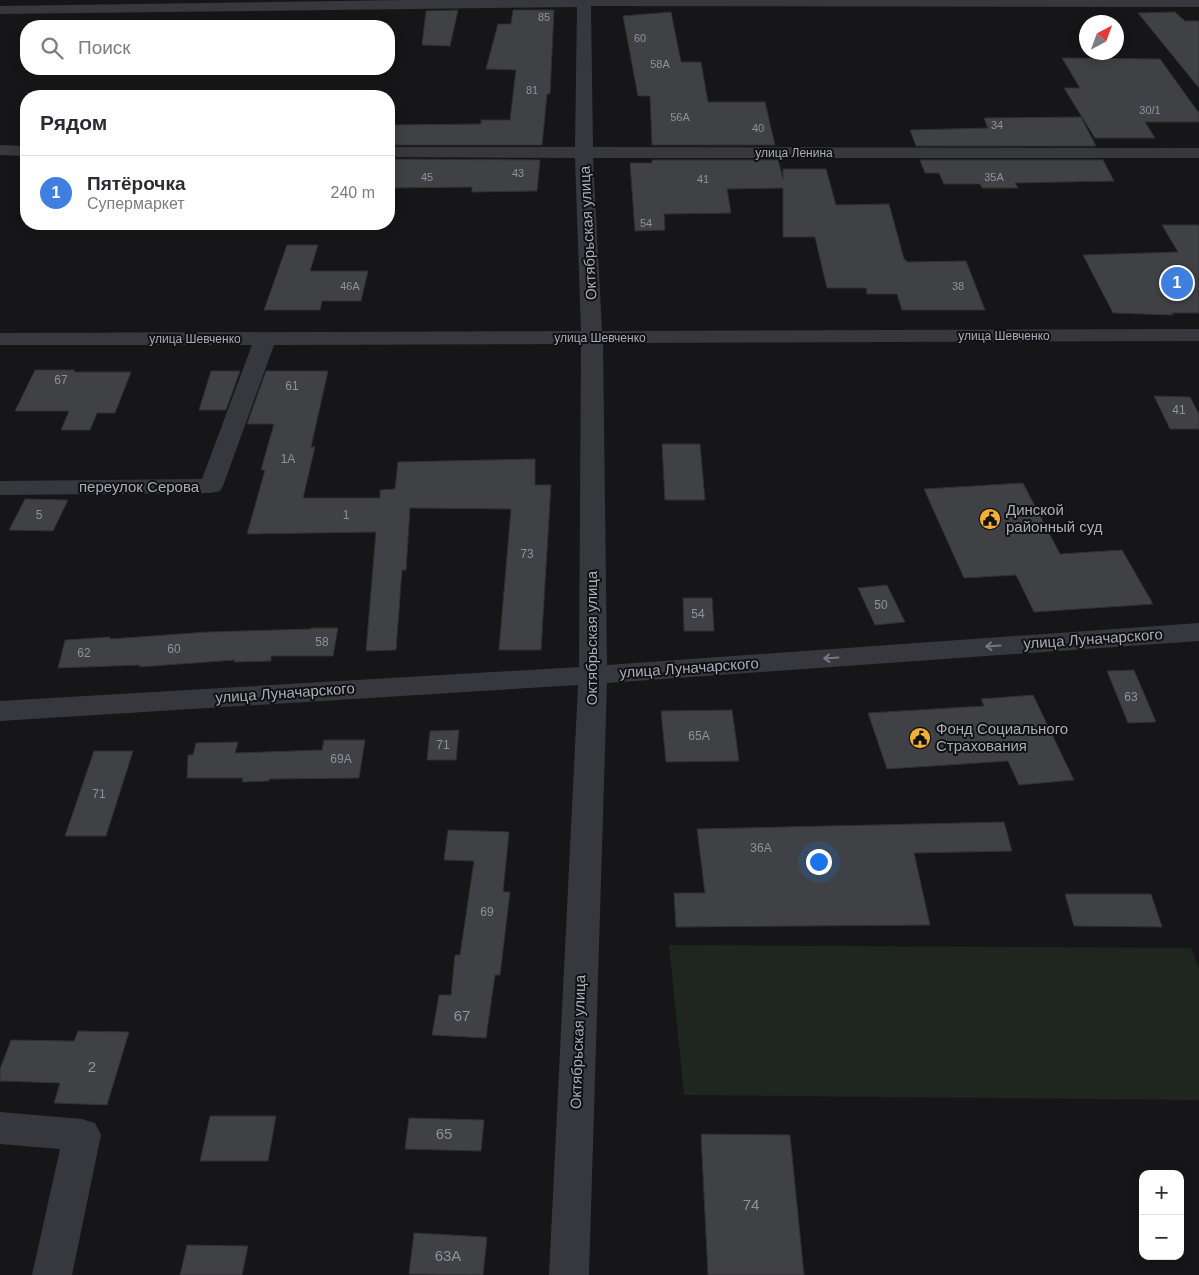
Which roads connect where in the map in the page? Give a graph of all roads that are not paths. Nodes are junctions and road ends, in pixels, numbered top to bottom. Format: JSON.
{"nodes":[{"id":1,"x":584,"y":1,"type":"edge"},
{"id":2,"x":1199,"y":3,"type":"edge"},
{"id":3,"x":0,"y":10,"type":"edge"},
{"id":4,"x":0,"y":150,"type":"edge"},
{"id":5,"x":20,"y":151,"type":"edge"},
{"id":6,"x":395,"y":152,"type":"edge"},
{"id":7,"x":584,"y":153,"type":"junction"},
{"id":8,"x":1199,"y":153,"type":"edge"},
{"id":9,"x":1199,"y":335,"type":"edge"},
{"id":10,"x":265,"y":338,"type":"junction"},
{"id":11,"x":592,"y":338,"type":"junction"},
{"id":12,"x":0,"y":339,"type":"edge"},
{"id":13,"x":0,"y":488,"type":"edge"},
{"id":14,"x":1199,"y":632,"type":"edge"},
{"id":15,"x":593,"y":675,"type":"junction"},
{"id":16,"x":0,"y":711,"type":"edge"},
{"id":17,"x":0,"y":1128,"type":"edge"},
{"id":18,"x":52,"y":1275,"type":"edge"},
{"id":19,"x":569,"y":1275,"type":"edge"}],
"edges":[{"from":1,"to":2,"type":"street"},
{"from":1,"to":3,"type":"street"},
{"from":1,"to":7,"type":"street","name":"Октябрьская улица"},
{"from":4,"to":5,"type":"street"},
{"from":6,"to":7,"type":"street","name":"улица Ленина"},
{"from":7,"to":8,"type":"street","name":"улица Ленина"},
{"from":7,"to":11,"type":"street","name":"Октябрьская улица"},
{"from":9,"to":11,"type":"street","name":"улица Шевченко"},
{"from":10,"to":11,"type":"street","name":"улица Шевченко"},
{"from":10,"to":12,"type":"street","name":"улица Шевченко"},
{"from":10,"to":13,"type":"street","name":"переулок Серова"},
{"from":11,"to":15,"type":"street","name":"Октябрьская улица"},
{"from":14,"to":15,"type":"street","name":"улица Луначарского","one_way":true},
{"from":15,"to":16,"type":"street","name":"улица Луначарского"},
{"from":15,"to":19,"type":"street","name":"Октябрьская улица"},
{"from":17,"to":18,"type":"street"}]}
